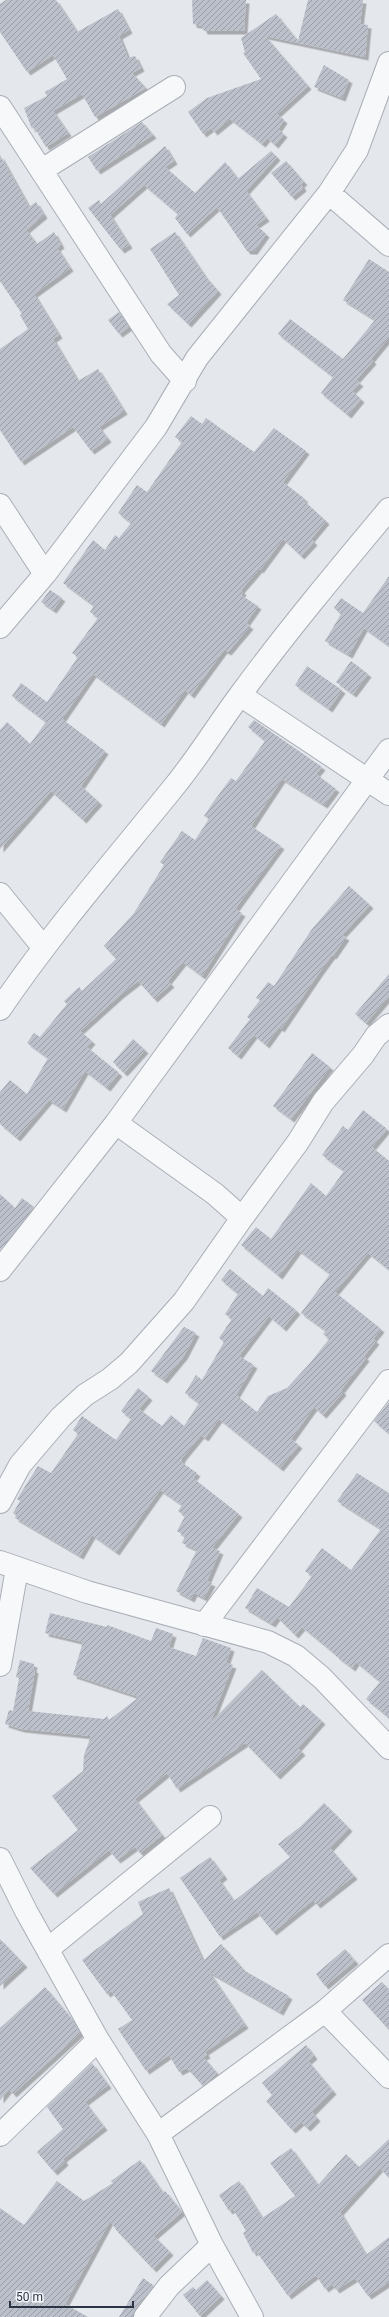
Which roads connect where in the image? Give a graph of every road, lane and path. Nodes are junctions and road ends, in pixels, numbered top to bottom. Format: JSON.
{"nodes":[{"id":1,"x":389,"y":63,"type":"edge"},
{"id":2,"x":174,"y":87,"type":"dead end"},
{"id":3,"x":0,"y":107,"type":"edge"},
{"id":4,"x":42,"y":170,"type":"junction"},
{"id":5,"x":329,"y":193,"type":"junction"},
{"id":6,"x":389,"y":245,"type":"edge"},
{"id":7,"x":185,"y":381,"type":"junction"},
{"id":8,"x":0,"y":505,"type":"edge"},
{"id":9,"x":389,"y":509,"type":"edge"},
{"id":10,"x":45,"y":574,"type":"junction"},
{"id":11,"x":0,"y":627,"type":"edge"},
{"id":12,"x":240,"y":695,"type":"junction"},
{"id":13,"x":389,"y":750,"type":"edge"},
{"id":14,"x":366,"y":780,"type":"junction"},
{"id":15,"x":389,"y":794,"type":"edge"},
{"id":16,"x":0,"y":894,"type":"edge"},
{"id":17,"x":43,"y":947,"type":"junction"},
{"id":18,"x":0,"y":1009,"type":"edge"},
{"id":19,"x":389,"y":1025,"type":"edge"},
{"id":20,"x":116,"y":1123,"type":"junction"},
{"id":21,"x":242,"y":1218,"type":"junction"},
{"id":22,"x":0,"y":1270,"type":"edge"},
{"id":23,"x":389,"y":1381,"type":"edge"},
{"id":24,"x":0,"y":1502,"type":"edge"},
{"id":25,"x":9,"y":1566,"type":"edge"},
{"id":26,"x":204,"y":1625,"type":"junction"},
{"id":27,"x":0,"y":1665,"type":"edge"},
{"id":28,"x":389,"y":1748,"type":"edge"},
{"id":29,"x":210,"y":1817,"type":"dead end"},
{"id":30,"x":2,"y":1869,"type":"edge"},
{"id":31,"x":48,"y":1949,"type":"junction"},
{"id":32,"x":389,"y":1955,"type":"edge"},
{"id":33,"x":325,"y":2011,"type":"junction"},
{"id":34,"x":98,"y":2040,"type":"junction"},
{"id":35,"x":389,"y":2077,"type":"edge"},
{"id":36,"x":158,"y":2134,"type":"junction"},
{"id":37,"x":0,"y":2135,"type":"edge"},
{"id":38,"x":212,"y":2245,"type":"junction"},
{"id":39,"x":145,"y":2317,"type":"edge"},
{"id":40,"x":252,"y":2317,"type":"edge"}],
"edges":[{"from":1,"to":5,"type":"street"},
{"from":2,"to":4,"type":"street"},
{"from":3,"to":4,"type":"street"},
{"from":4,"to":7,"type":"street"},
{"from":5,"to":6,"type":"street"},
{"from":5,"to":7,"type":"street"},
{"from":7,"to":10,"type":"street"},
{"from":8,"to":10,"type":"street"},
{"from":9,"to":12,"type":"street"},
{"from":10,"to":11,"type":"street"},
{"from":12,"to":14,"type":"street"},
{"from":12,"to":17,"type":"street"},
{"from":13,"to":14,"type":"street"},
{"from":14,"to":15,"type":"street"},
{"from":14,"to":20,"type":"street"},
{"from":16,"to":17,"type":"street"},
{"from":17,"to":18,"type":"street"},
{"from":19,"to":21,"type":"street"},
{"from":20,"to":21,"type":"street"},
{"from":20,"to":22,"type":"street"},
{"from":21,"to":24,"type":"street"},
{"from":23,"to":26,"type":"street"},
{"from":25,"to":26,"type":"street"},
{"from":25,"to":27,"type":"street"},
{"from":26,"to":28,"type":"street"},
{"from":29,"to":31,"type":"street"},
{"from":30,"to":31,"type":"street"},
{"from":31,"to":34,"type":"street"},
{"from":32,"to":33,"type":"street"},
{"from":33,"to":35,"type":"street"},
{"from":33,"to":36,"type":"street"},
{"from":34,"to":36,"type":"street"},
{"from":34,"to":37,"type":"street"},
{"from":36,"to":38,"type":"street"},
{"from":38,"to":39,"type":"street"},
{"from":38,"to":40,"type":"street"}]}
